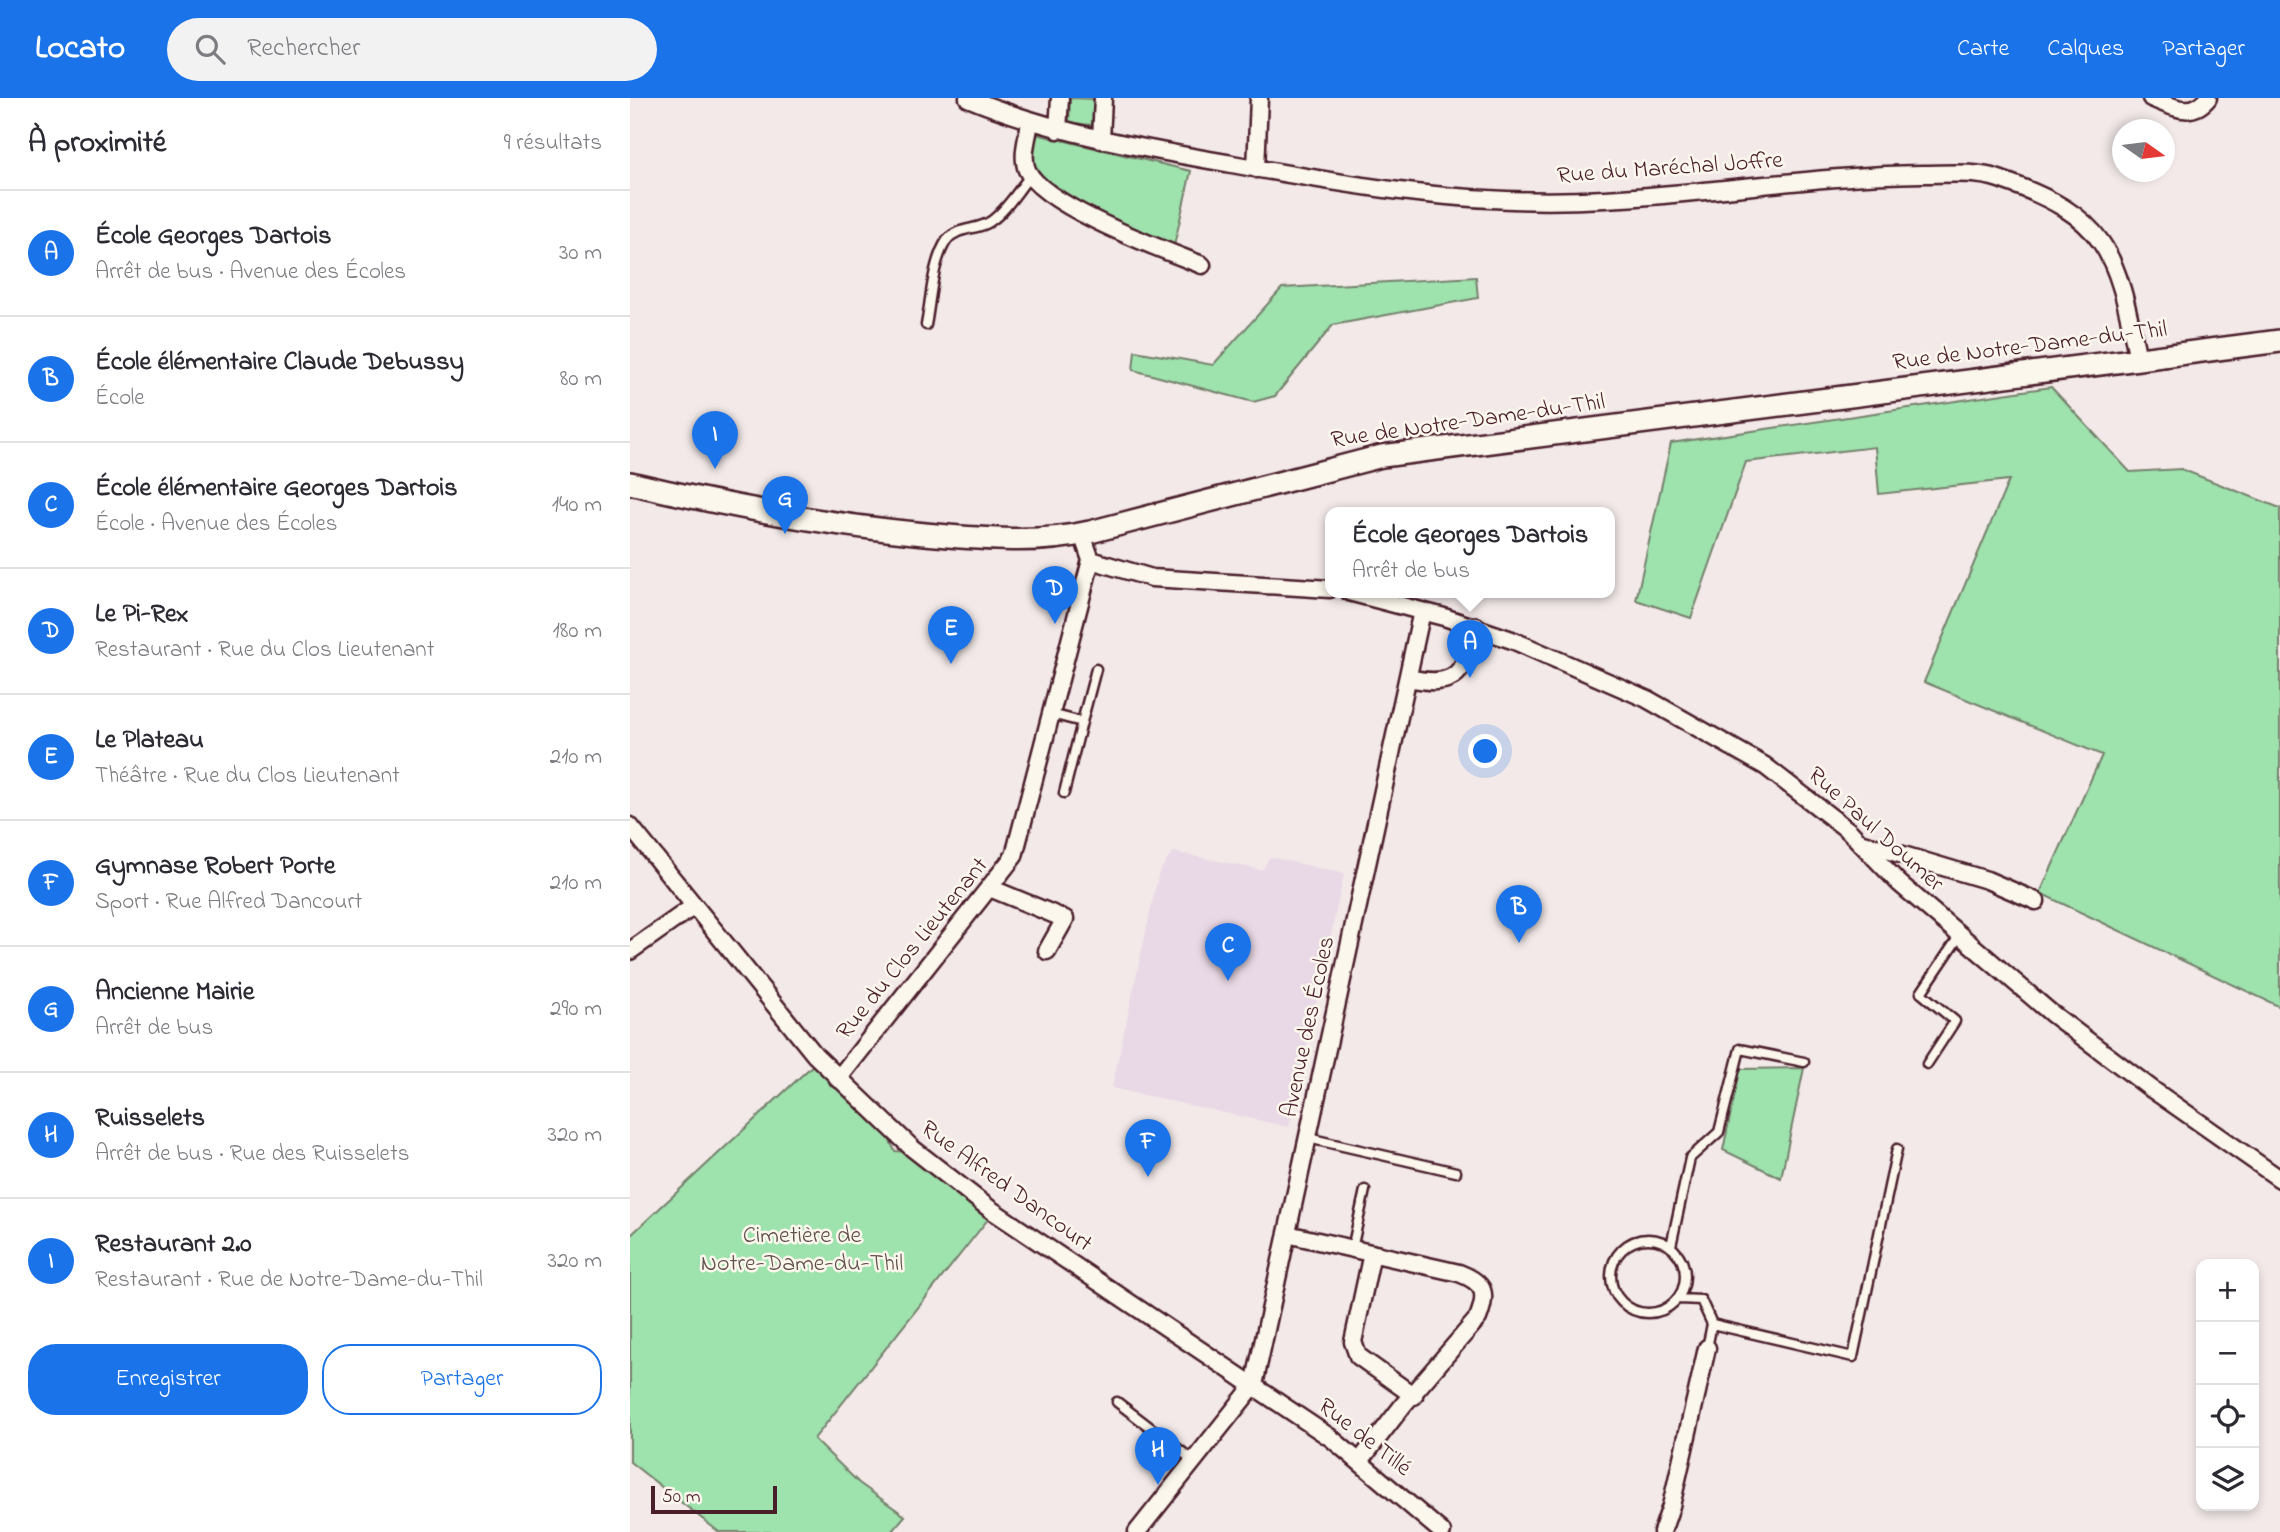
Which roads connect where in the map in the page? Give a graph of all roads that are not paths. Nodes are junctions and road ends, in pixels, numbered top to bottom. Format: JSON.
{"nodes":[{"id":1,"x":968,"y":98,"type":"edge"},
{"id":2,"x":1060,"y":98,"type":"edge"},
{"id":3,"x":1104,"y":98,"type":"edge"},
{"id":4,"x":1259,"y":98,"type":"edge"},
{"id":5,"x":2151,"y":98,"type":"edge"},
{"id":6,"x":2208,"y":98,"type":"edge"},
{"id":7,"x":1030,"y":122,"type":"junction"},
{"id":8,"x":1058,"y":130,"type":"junction"},
{"id":9,"x":1101,"y":140,"type":"junction"},
{"id":10,"x":1256,"y":169,"type":"junction"},
{"id":11,"x":1030,"y":176,"type":"junction"},
{"id":12,"x":1202,"y":265,"type":"dead end"},
{"id":13,"x":926,"y":325,"type":"dead end"},
{"id":14,"x":2280,"y":341,"type":"edge"},
{"id":15,"x":2138,"y":359,"type":"junction"},
{"id":16,"x":630,"y":483,"type":"edge"},
{"id":17,"x":1082,"y":534,"type":"junction"},
{"id":18,"x":1091,"y":560,"type":"junction"},
{"id":19,"x":1325,"y":589,"type":"edge"},
{"id":20,"x":1372,"y":598,"type":"edge"},
{"id":21,"x":1422,"y":611,"type":"junction"},
{"id":22,"x":1476,"y":626,"type":"junction"},
{"id":23,"x":1096,"y":669,"type":"dead end"},
{"id":24,"x":1408,"y":678,"type":"junction"},
{"id":25,"x":1051,"y":714,"type":"junction"},
{"id":26,"x":1082,"y":722,"type":"junction"},
{"id":27,"x":1064,"y":793,"type":"dead end"},
{"id":28,"x":630,"y":826,"type":"edge"},
{"id":29,"x":1861,"y":842,"type":"junction"},
{"id":30,"x":990,"y":888,"type":"junction"},
{"id":31,"x":2036,"y":901,"type":"dead end"},
{"id":32,"x":694,"y":906,"type":"junction"},
{"id":33,"x":1960,"y":935,"type":"junction"},
{"id":34,"x":630,"y":951,"type":"edge"},
{"id":35,"x":1046,"y":951,"type":"dead end"},
{"id":36,"x":1804,"y":1062,"type":"dead end"},
{"id":37,"x":1927,"y":1065,"type":"dead end"},
{"id":38,"x":838,"y":1079,"type":"junction"},
{"id":39,"x":1308,"y":1138,"type":"junction"},
{"id":40,"x":1897,"y":1149,"type":"dead end"},
{"id":41,"x":1456,"y":1172,"type":"dead end"},
{"id":42,"x":2280,"y":1179,"type":"edge"},
{"id":43,"x":1366,"y":1190,"type":"dead end"},
{"id":44,"x":1287,"y":1234,"type":"junction"},
{"id":45,"x":1671,"y":1246,"type":"junction"},
{"id":46,"x":1352,"y":1249,"type":"junction"},
{"id":47,"x":1372,"y":1253,"type":"junction"},
{"id":48,"x":1678,"y":1299,"type":"junction"},
{"id":49,"x":1712,"y":1324,"type":"junction"},
{"id":50,"x":1707,"y":1348,"type":"joint"},
{"id":51,"x":1254,"y":1385,"type":"junction"},
{"id":52,"x":1414,"y":1396,"type":"junction"},
{"id":53,"x":1117,"y":1402,"type":"dead end"},
{"id":54,"x":1194,"y":1461,"type":"junction"},
{"id":55,"x":1360,"y":1461,"type":"junction"},
{"id":56,"x":1137,"y":1532,"type":"edge"},
{"id":57,"x":1442,"y":1532,"type":"edge"},
{"id":58,"x":1662,"y":1532,"type":"edge"}],
"edges":[{"from":1,"to":7,"type":"street","name":"Rue du Maréchal Joffre"},
{"from":2,"to":8,"type":"street"},
{"from":3,"to":9,"type":"street"},
{"from":4,"to":10,"type":"street"},
{"from":5,"to":6,"type":"street"},
{"from":7,"to":8,"type":"street","name":"Rue du Maréchal Joffre"},
{"from":7,"to":11,"type":"street"},
{"from":8,"to":9,"type":"street","name":"Rue du Maréchal Joffre"},
{"from":9,"to":10,"type":"street","name":"Rue du Maréchal Joffre"},
{"from":10,"to":15,"type":"street","name":"Rue du Maréchal Joffre"},
{"from":11,"to":12,"type":"street"},
{"from":11,"to":13,"type":"lane"},
{"from":14,"to":15,"type":"main road","name":"Rue de Notre-Dame-du-Thil"},
{"from":15,"to":17,"type":"main road","name":"Rue de Notre-Dame-du-Thil"},
{"from":16,"to":17,"type":"main road","name":"Rue de Notre-Dame-du-Thil"},
{"from":17,"to":18,"type":"street"},
{"from":18,"to":19,"type":"street"},
{"from":18,"to":25,"type":"street","name":"Rue du Clos Lieutenant"},
{"from":20,"to":21,"type":"street","name":"Rue Paul Doumer"},
{"from":21,"to":22,"type":"street","name":"Rue Paul Doumer"},
{"from":21,"to":24,"type":"street","name":"Avenue des Écoles"},
{"from":22,"to":24,"type":"street"},
{"from":22,"to":29,"type":"street","name":"Rue Paul Doumer"},
{"from":23,"to":26,"type":"lane"},
{"from":24,"to":39,"type":"street","name":"Avenue des Écoles"},
{"from":25,"to":26,"type":"lane"},
{"from":25,"to":30,"type":"street","name":"Rue du Clos Lieutenant"},
{"from":26,"to":27,"type":"lane"},
{"from":28,"to":32,"type":"street","name":"Rue Alfred Dancourt"},
{"from":29,"to":31,"type":"street"},
{"from":29,"to":33,"type":"street","name":"Rue Paul Doumer"},
{"from":30,"to":35,"type":"street"},
{"from":30,"to":38,"type":"street","name":"Rue du Clos Lieutenant"},
{"from":32,"to":34,"type":"street"},
{"from":32,"to":38,"type":"street","name":"Rue Alfred Dancourt"},
{"from":33,"to":37,"type":"lane"},
{"from":33,"to":42,"type":"street","name":"Rue Paul Doumer"},
{"from":36,"to":45,"type":"lane"},
{"from":38,"to":51,"type":"street","name":"Rue Alfred Dancourt"},
{"from":39,"to":41,"type":"lane"},
{"from":39,"to":44,"type":"street","name":"Avenue des Écoles"},
{"from":40,"to":49,"type":"lane"},
{"from":43,"to":46,"type":"lane"},
{"from":44,"to":46,"type":"street"},
{"from":44,"to":51,"type":"street","name":"Avenue des Écoles"},
{"from":45,"to":48,"type":"lane"},
{"from":45,"to":48,"type":"lane"},
{"from":46,"to":47,"type":"street"},
{"from":47,"to":52,"type":"street"},
{"from":47,"to":52,"type":"street"},
{"from":48,"to":49,"type":"lane"},
{"from":49,"to":50,"type":"lane"},
{"from":50,"to":58,"type":"street"},
{"from":51,"to":54,"type":"street"},
{"from":51,"to":55,"type":"street","name":"Rue de Tillé"},
{"from":52,"to":55,"type":"street"},
{"from":53,"to":54,"type":"lane"},
{"from":54,"to":56,"type":"street"},
{"from":55,"to":57,"type":"street","name":"Rue de Tillé"}]}
